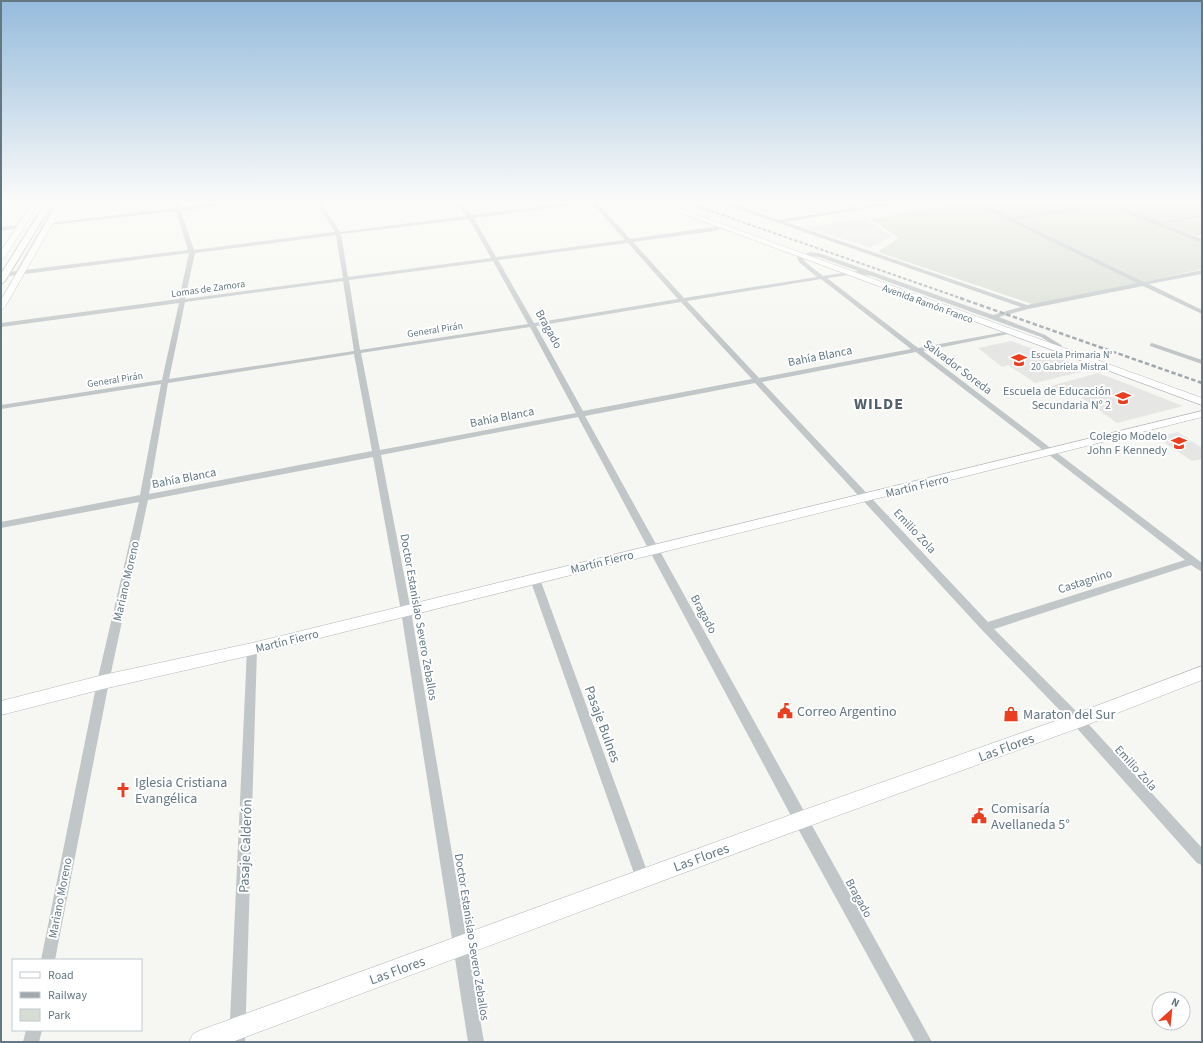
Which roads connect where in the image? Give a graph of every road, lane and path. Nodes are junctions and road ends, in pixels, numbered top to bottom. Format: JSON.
{"nodes":[{"id":1,"x":19,"y":251,"type":"edge"},
{"id":2,"x":34,"y":251,"type":"edge"},
{"id":3,"x":201,"y":251,"type":"edge"},
{"id":4,"x":341,"y":251,"type":"edge"},
{"id":5,"x":489,"y":251,"type":"edge"},
{"id":6,"x":556,"y":251,"type":"edge"},
{"id":7,"x":638,"y":251,"type":"edge"},
{"id":8,"x":792,"y":251,"type":"edge"},
{"id":9,"x":861,"y":251,"type":"edge"},
{"id":10,"x":1074,"y":251,"type":"edge"},
{"id":11,"x":191,"y":252,"type":"junction"},
{"id":12,"x":804,"y":255,"type":"junction"},
{"id":13,"x":494,"y":259,"type":"junction"},
{"id":14,"x":1202,"y":272,"type":"edge"},
{"id":15,"x":21,"y":273,"type":"junction"},
{"id":16,"x":852,"y":273,"type":"junction"},
{"id":17,"x":873,"y":274,"type":"junction"},
{"id":18,"x":2,"y":277,"type":"edge"},
{"id":19,"x":824,"y":278,"type":"junction"},
{"id":20,"x":346,"y":279,"type":"junction"},
{"id":21,"x":1144,"y":284,"type":"junction"},
{"id":22,"x":682,"y":300,"type":"junction"},
{"id":23,"x":183,"y":301,"type":"junction"},
{"id":24,"x":1,"y":307,"type":"edge"},
{"id":25,"x":1027,"y":308,"type":"junction"},
{"id":26,"x":1202,"y":312,"type":"edge"},
{"id":27,"x":993,"y":317,"type":"junction"},
{"id":28,"x":1,"y":325,"type":"edge"},
{"id":29,"x":532,"y":325,"type":"junction"},
{"id":30,"x":1008,"y":332,"type":"junction"},
{"id":31,"x":1152,"y":345,"type":"dead end"},
{"id":32,"x":1059,"y":346,"type":"junction"},
{"id":33,"x":917,"y":350,"type":"junction"},
{"id":34,"x":357,"y":351,"type":"junction"},
{"id":35,"x":1202,"y":362,"type":"edge"},
{"id":36,"x":758,"y":380,"type":"junction"},
{"id":37,"x":165,"y":382,"type":"junction"},
{"id":38,"x":1202,"y":397,"type":"edge"},
{"id":39,"x":1202,"y":402,"type":"edge"},
{"id":40,"x":1,"y":407,"type":"edge"},
{"id":41,"x":580,"y":414,"type":"junction"},
{"id":42,"x":1202,"y":414,"type":"edge"},
{"id":43,"x":1050,"y":452,"type":"junction"},
{"id":44,"x":377,"y":453,"type":"junction"},
{"id":45,"x":144,"y":498,"type":"junction"},
{"id":46,"x":868,"y":498,"type":"junction"},
{"id":47,"x":1,"y":524,"type":"edge"},
{"id":48,"x":654,"y":549,"type":"junction"},
{"id":49,"x":1192,"y":561,"type":"junction"},
{"id":50,"x":1202,"y":568,"type":"edge"},
{"id":51,"x":535,"y":579,"type":"junction"},
{"id":52,"x":406,"y":611,"type":"junction"},
{"id":53,"x":986,"y":627,"type":"junction"},
{"id":54,"x":252,"y":649,"type":"junction"},
{"id":55,"x":1202,"y":673,"type":"edge"},
{"id":56,"x":103,"y":682,"type":"junction"},
{"id":57,"x":1,"y":708,"type":"edge"},
{"id":58,"x":1078,"y":721,"type":"junction"},
{"id":59,"x":801,"y":820,"type":"junction"},
{"id":60,"x":1202,"y":858,"type":"edge"},
{"id":61,"x":643,"y":879,"type":"junction"},
{"id":62,"x":460,"y":947,"type":"junction"},
{"id":63,"x":48,"y":959,"type":"edge"},
{"id":64,"x":34,"y":1031,"type":"edge"},
{"id":65,"x":237,"y":1035,"type":"edge"},
{"id":66,"x":31,"y":1042,"type":"edge"},
{"id":67,"x":201,"y":1042,"type":"edge"},
{"id":68,"x":476,"y":1042,"type":"edge"},
{"id":69,"x":924,"y":1042,"type":"edge"}],
"edges":[{"from":1,"to":18,"type":"main road"},
{"from":2,"to":15,"type":"street"},
{"from":3,"to":11,"type":"street"},
{"from":4,"to":20,"type":"street","name":"Doctor Estanislao Severo Zeballos"},
{"from":5,"to":13,"type":"street","name":"Bragado"},
{"from":6,"to":13,"type":"street","name":"Lomas de Zamora"},
{"from":7,"to":22,"type":"street","name":"Emilio Zola"},
{"from":8,"to":12,"type":"street","name":"Avenida Ramón Franco"},
{"from":9,"to":25,"type":"street"},
{"from":10,"to":21,"type":"street"},
{"from":11,"to":15,"type":"street"},
{"from":11,"to":23,"type":"street","name":"Mariano Moreno"},
{"from":12,"to":16,"type":"street","name":"Avenida Ramón Franco"},
{"from":12,"to":17,"type":"street"},
{"from":12,"to":19,"type":"street","name":"Salvador Soreda"},
{"from":13,"to":20,"type":"street","name":"Lomas de Zamora"},
{"from":13,"to":29,"type":"street","name":"Bragado"},
{"from":14,"to":21,"type":"street"},
{"from":15,"to":18,"type":"street"},
{"from":15,"to":24,"type":"street"},
{"from":16,"to":17,"type":"street","name":"General Pirán"},
{"from":16,"to":19,"type":"street","name":"General Pirán"},
{"from":16,"to":30,"type":"street","name":"Avenida Ramón Franco"},
{"from":16,"to":32,"type":"street","name":"Avenida Ramón Franco"},
{"from":17,"to":27,"type":"street"},
{"from":19,"to":22,"type":"street","name":"General Pirán"},
{"from":19,"to":33,"type":"street","name":"Salvador Soreda"},
{"from":20,"to":23,"type":"street","name":"Lomas de Zamora"},
{"from":20,"to":34,"type":"street","name":"Doctor Estanislao Severo Zeballos"},
{"from":21,"to":25,"type":"street"},
{"from":21,"to":26,"type":"street"},
{"from":22,"to":29,"type":"street","name":"General Pirán"},
{"from":22,"to":36,"type":"street","name":"Emilio Zola"},
{"from":23,"to":28,"type":"street","name":"Lomas de Zamora"},
{"from":23,"to":37,"type":"street","name":"Mariano Moreno"},
{"from":25,"to":27,"type":"street"},
{"from":27,"to":32,"type":"street"},
{"from":29,"to":34,"type":"street","name":"General Pirán"},
{"from":29,"to":41,"type":"street","name":"Bragado"},
{"from":30,"to":33,"type":"street","name":"Bahía Blanca"},
{"from":30,"to":39,"type":"street","name":"Avenida Ramón Franco"},
{"from":31,"to":35,"type":"street"},
{"from":32,"to":38,"type":"street","name":"Avenida Ramón Franco"},
{"from":33,"to":36,"type":"street","name":"Bahía Blanca"},
{"from":33,"to":43,"type":"street","name":"Salvador Soreda"},
{"from":34,"to":37,"type":"street","name":"General Pirán"},
{"from":34,"to":44,"type":"street","name":"Doctor Estanislao Severo Zeballos"},
{"from":36,"to":41,"type":"street","name":"Bahía Blanca"},
{"from":36,"to":46,"type":"street","name":"Emilio Zola"},
{"from":37,"to":40,"type":"street","name":"General Pirán"},
{"from":37,"to":45,"type":"street","name":"Mariano Moreno"},
{"from":41,"to":44,"type":"street","name":"Bahía Blanca"},
{"from":41,"to":48,"type":"street","name":"Bragado"},
{"from":42,"to":43,"type":"street","name":"Martín Fierro"},
{"from":43,"to":46,"type":"street","name":"Martín Fierro"},
{"from":43,"to":49,"type":"street","name":"Salvador Soreda"},
{"from":44,"to":45,"type":"street","name":"Bahía Blanca"},
{"from":44,"to":52,"type":"street","name":"Doctor Estanislao Severo Zeballos"},
{"from":45,"to":47,"type":"street","name":"Bahía Blanca"},
{"from":45,"to":56,"type":"street","name":"Mariano Moreno"},
{"from":46,"to":48,"type":"street","name":"Martín Fierro"},
{"from":46,"to":53,"type":"street","name":"Emilio Zola"},
{"from":48,"to":51,"type":"street","name":"Martín Fierro"},
{"from":48,"to":59,"type":"street","name":"Bragado"},
{"from":49,"to":50,"type":"street","name":"Salvador Soreda"},
{"from":49,"to":53,"type":"street","name":"Castagnino"},
{"from":51,"to":52,"type":"street","name":"Martín Fierro"},
{"from":51,"to":61,"type":"street","name":"Pasaje Bulnes"},
{"from":52,"to":54,"type":"street","name":"Martín Fierro"},
{"from":52,"to":62,"type":"street","name":"Doctor Estanislao Severo Zeballos"},
{"from":53,"to":58,"type":"street","name":"Emilio Zola"},
{"from":54,"to":56,"type":"street","name":"Martín Fierro"},
{"from":54,"to":65,"type":"street","name":"Pasaje Calderón"},
{"from":55,"to":58,"type":"street","name":"Las Flores"},
{"from":56,"to":57,"type":"street","name":"Martín Fierro"},
{"from":56,"to":63,"type":"street","name":"Mariano Moreno"},
{"from":58,"to":59,"type":"street","name":"Las Flores"},
{"from":58,"to":60,"type":"street","name":"Emilio Zola"},
{"from":59,"to":61,"type":"street","name":"Las Flores"},
{"from":59,"to":69,"type":"street","name":"Bragado"},
{"from":61,"to":62,"type":"street","name":"Las Flores"},
{"from":62,"to":65,"type":"street","name":"Las Flores"},
{"from":62,"to":68,"type":"street","name":"Doctor Estanislao Severo Zeballos"},
{"from":64,"to":66,"type":"street"},
{"from":65,"to":67,"type":"street","name":"Las Flores"}]}
